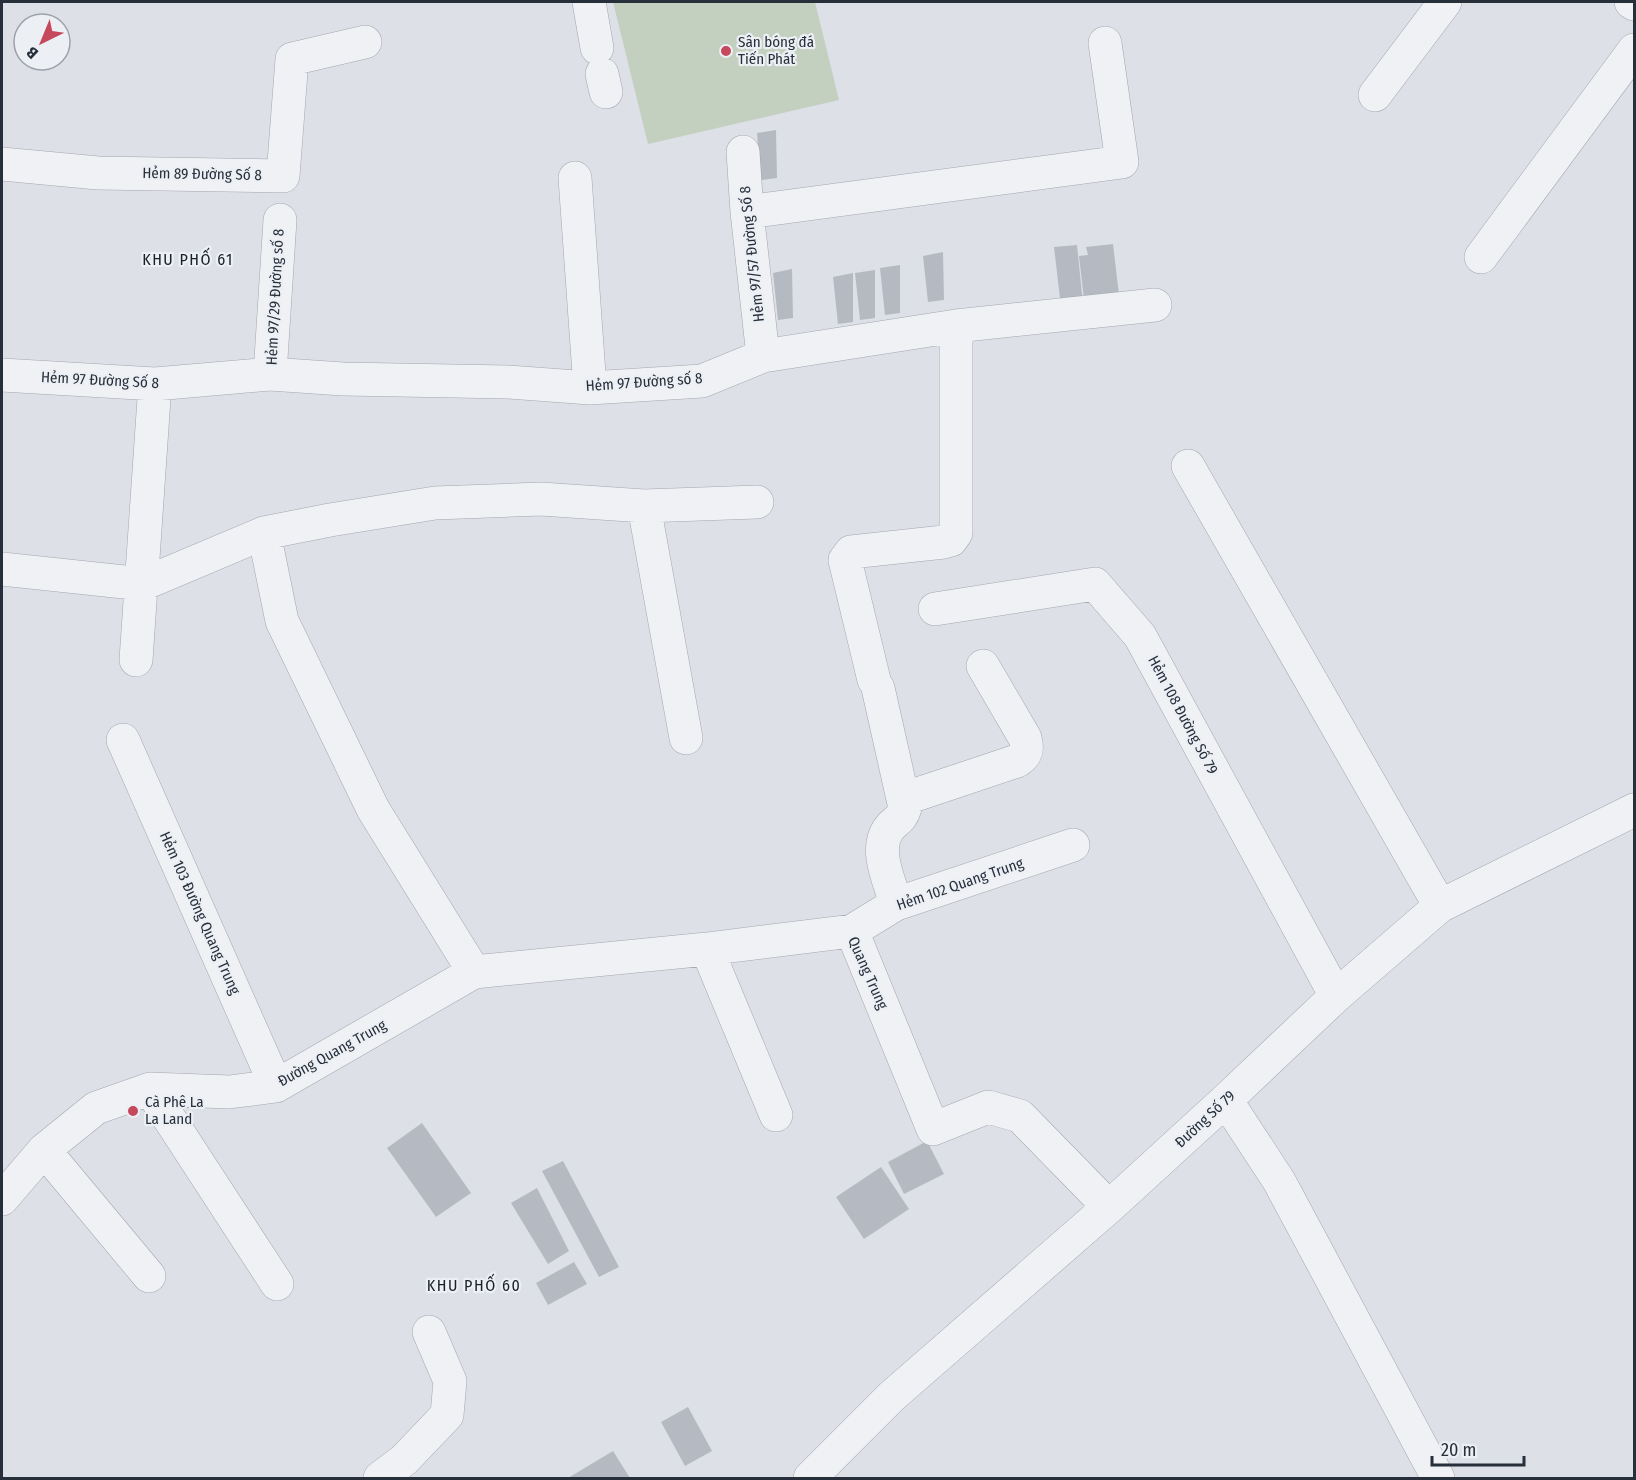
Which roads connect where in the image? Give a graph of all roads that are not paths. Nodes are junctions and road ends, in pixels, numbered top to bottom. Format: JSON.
{"nodes":[{"id":1,"x":589,"y":2,"type":"edge"},
{"id":2,"x":1445,"y":2,"type":"edge"},
{"id":3,"x":1630,"y":2,"type":"edge"},
{"id":4,"x":1635,"y":4,"type":"edge"},
{"id":5,"x":365,"y":42,"type":"dead end"},
{"id":6,"x":1105,"y":43,"type":"dead end"},
{"id":7,"x":1635,"y":51,"type":"edge"},
{"id":8,"x":602,"y":71,"type":"dead end"},
{"id":9,"x":1375,"y":95,"type":"dead end"},
{"id":10,"x":743,"y":152,"type":"dead end"},
{"id":11,"x":2,"y":164,"type":"edge"},
{"id":12,"x":575,"y":178,"type":"dead end"},
{"id":13,"x":747,"y":212,"type":"junction"},
{"id":14,"x":280,"y":220,"type":"dead end"},
{"id":15,"x":1481,"y":257,"type":"dead end"},
{"id":16,"x":1155,"y":305,"type":"dead end"},
{"id":17,"x":956,"y":326,"type":"junction"},
{"id":18,"x":763,"y":356,"type":"junction"},
{"id":19,"x":270,"y":374,"type":"junction"},
{"id":20,"x":2,"y":375,"type":"edge"},
{"id":21,"x":155,"y":384,"type":"junction"},
{"id":22,"x":590,"y":388,"type":"junction"},
{"id":23,"x":1188,"y":466,"type":"dead end"},
{"id":24,"x":757,"y":502,"type":"dead end"},
{"id":25,"x":645,"y":506,"type":"junction"},
{"id":26,"x":264,"y":534,"type":"junction"},
{"id":27,"x":2,"y":569,"type":"edge"},
{"id":28,"x":143,"y":584,"type":"junction"},
{"id":29,"x":935,"y":609,"type":"dead end"},
{"id":30,"x":136,"y":660,"type":"dead end"},
{"id":31,"x":983,"y":666,"type":"dead end"},
{"id":32,"x":686,"y":738,"type":"dead end"},
{"id":33,"x":123,"y":740,"type":"dead end"},
{"id":34,"x":903,"y":799,"type":"junction"},
{"id":35,"x":1633,"y":815,"type":"edge"},
{"id":36,"x":1072,"y":845,"type":"dead end"},
{"id":37,"x":896,"y":904,"type":"junction"},
{"id":38,"x":1440,"y":906,"type":"junction"},
{"id":39,"x":852,"y":931,"type":"junction"},
{"id":40,"x":707,"y":949,"type":"junction"},
{"id":41,"x":474,"y":972,"type":"junction"},
{"id":42,"x":1336,"y":996,"type":"junction"},
{"id":43,"x":276,"y":1086,"type":"junction"},
{"id":44,"x":150,"y":1089,"type":"junction"},
{"id":45,"x":1226,"y":1100,"type":"junction"},
{"id":46,"x":776,"y":1115,"type":"dead end"},
{"id":47,"x":44,"y":1150,"type":"junction"},
{"id":48,"x":2,"y":1199,"type":"edge"},
{"id":49,"x":1109,"y":1207,"type":"junction"},
{"id":50,"x":149,"y":1276,"type":"dead end"},
{"id":51,"x":277,"y":1284,"type":"dead end"},
{"id":52,"x":429,"y":1332,"type":"dead end"},
{"id":53,"x":399,"y":1472,"type":"edge"},
{"id":54,"x":810,"y":1479,"type":"edge"},
{"id":55,"x":1437,"y":1479,"type":"edge"}],
"edges":[{"from":1,"to":8,"type":"street"},
{"from":2,"to":9,"type":"street"},
{"from":3,"to":4,"type":"street"},
{"from":5,"to":11,"type":"street","name":"Hẻm 89 Đường Số 8"},
{"from":6,"to":13,"type":"street"},
{"from":7,"to":15,"type":"street"},
{"from":10,"to":13,"type":"street","name":"Hẻm 97/57 Đường Số 8"},
{"from":12,"to":22,"type":"street"},
{"from":13,"to":18,"type":"street","name":"Hẻm 97/57 Đường Số 8"},
{"from":14,"to":19,"type":"street","name":"Hẻm 97/29 Đường số 8"},
{"from":16,"to":17,"type":"street","name":"Hẻm 97 Đường số 8"},
{"from":17,"to":18,"type":"street","name":"Hẻm 97 Đường số 8"},
{"from":17,"to":34,"type":"street"},
{"from":18,"to":22,"type":"street","name":"Hẻm 97 Đường số 8"},
{"from":19,"to":21,"type":"street","name":"Hẻm 97 Đường Số 8"},
{"from":19,"to":22,"type":"street","name":"Hẻm 97 Đường số 8"},
{"from":20,"to":21,"type":"street","name":"Hẻm 97 Đường Số 8"},
{"from":21,"to":28,"type":"street"},
{"from":23,"to":38,"type":"street"},
{"from":24,"to":25,"type":"street"},
{"from":25,"to":26,"type":"street"},
{"from":25,"to":32,"type":"street"},
{"from":26,"to":28,"type":"street"},
{"from":26,"to":41,"type":"street"},
{"from":27,"to":28,"type":"street"},
{"from":28,"to":30,"type":"street"},
{"from":29,"to":42,"type":"street","name":"Hẻm 108 Đường Số 79"},
{"from":31,"to":34,"type":"street"},
{"from":33,"to":43,"type":"street","name":"Hẻm 103 Đường Quang Trung"},
{"from":34,"to":37,"type":"street"},
{"from":35,"to":38,"type":"street","name":"Đường Số 79"},
{"from":36,"to":37,"type":"street","name":"Hẻm 102 Quang Trung"},
{"from":37,"to":39,"type":"street","name":"Hẻm 102 Quang Trung"},
{"from":38,"to":42,"type":"street","name":"Đường Số 79"},
{"from":39,"to":40,"type":"street","name":"Quang Trung"},
{"from":39,"to":49,"type":"street","name":"Quang Trung"},
{"from":40,"to":41,"type":"street","name":"Quang Trung"},
{"from":40,"to":46,"type":"street"},
{"from":41,"to":43,"type":"street","name":"Đường Quang Trung"},
{"from":42,"to":45,"type":"street","name":"Đường Số 79"},
{"from":43,"to":44,"type":"street","name":"Đường Quang Trung"},
{"from":44,"to":47,"type":"street","name":"Đường Quang Trung"},
{"from":44,"to":51,"type":"street"},
{"from":45,"to":49,"type":"street","name":"Đường Số 79"},
{"from":45,"to":55,"type":"street"},
{"from":47,"to":48,"type":"street","name":"Đường Quang Trung"},
{"from":47,"to":50,"type":"street"},
{"from":49,"to":54,"type":"street","name":"Đường Số 79"},
{"from":52,"to":53,"type":"street"}]}
